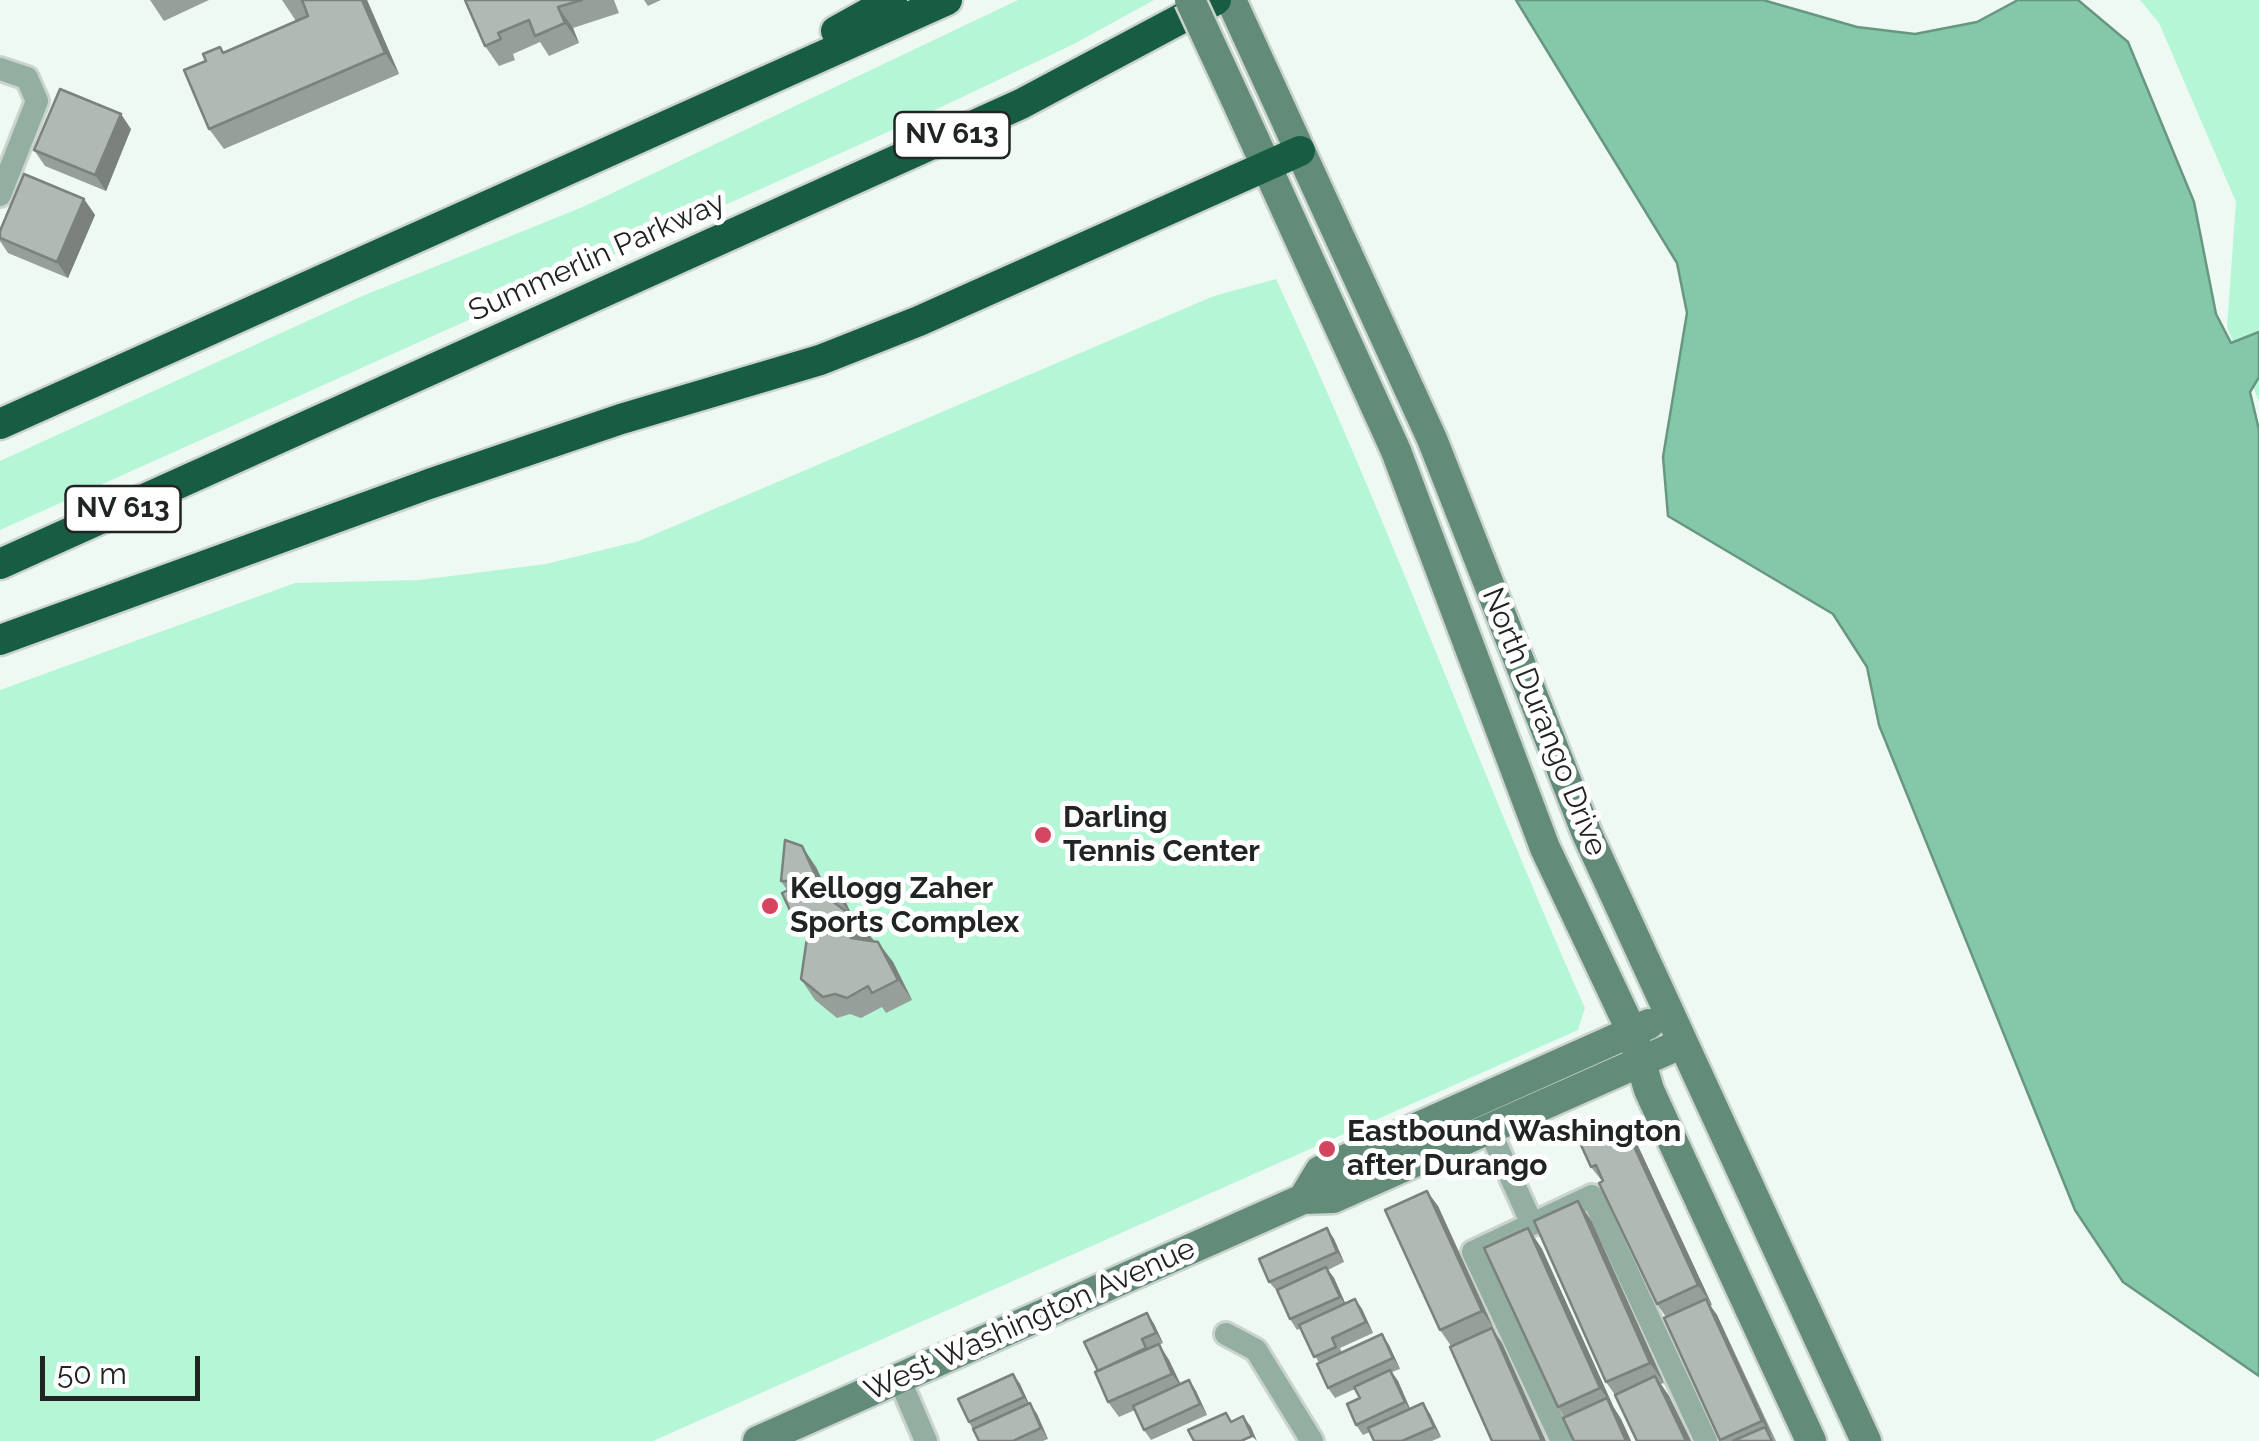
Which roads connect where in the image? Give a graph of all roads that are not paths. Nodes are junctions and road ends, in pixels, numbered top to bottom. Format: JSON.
{"nodes":[{"id":1,"x":892,"y":0,"type":"edge"},
{"id":2,"x":947,"y":0,"type":"edge"},
{"id":3,"x":1190,"y":0,"type":"edge"},
{"id":4,"x":1216,"y":0,"type":"edge"},
{"id":5,"x":1231,"y":0,"type":"edge"},
{"id":6,"x":0,"y":68,"type":"edge"},
{"id":7,"x":641,"y":138,"type":"junction"},
{"id":8,"x":1300,"y":150,"type":"junction"},
{"id":9,"x":1268,"y":164,"type":"junction"},
{"id":10,"x":0,"y":195,"type":"edge"},
{"id":11,"x":0,"y":424,"type":"edge"},
{"id":12,"x":0,"y":564,"type":"edge"},
{"id":13,"x":0,"y":640,"type":"edge"},
{"id":14,"x":1677,"y":1029,"type":"junction"},
{"id":15,"x":1632,"y":1032,"type":"junction"},
{"id":16,"x":1638,"y":1063,"type":"junction"},
{"id":17,"x":1489,"y":1129,"type":"junction"},
{"id":18,"x":1303,"y":1199,"type":"junction"},
{"id":19,"x":1532,"y":1224,"type":"junction"},
{"id":20,"x":1226,"y":1334,"type":"dead end"},
{"id":21,"x":899,"y":1378,"type":"junction"},
{"id":22,"x":758,"y":1441,"type":"edge"},
{"id":23,"x":926,"y":1441,"type":"edge"},
{"id":24,"x":1312,"y":1441,"type":"edge"},
{"id":25,"x":1562,"y":1441,"type":"edge"},
{"id":26,"x":1706,"y":1441,"type":"edge"},
{"id":27,"x":1812,"y":1441,"type":"edge"},
{"id":28,"x":1866,"y":1441,"type":"edge"}],
"edges":[{"from":1,"to":7,"type":"highway"},
{"from":2,"to":7,"type":"highway"},
{"from":3,"to":9,"type":"main road","name":"North Durango Drive","bridge":true},
{"from":4,"to":12,"type":"highway","name":"Summerlin Parkway","number":"NV 613"},
{"from":5,"to":8,"type":"main road","name":"North Durango Drive"},
{"from":6,"to":10,"type":"street"},
{"from":7,"to":11,"type":"highway"},
{"from":8,"to":9,"type":"highway"},
{"from":8,"to":14,"type":"main road","name":"North Durango Drive"},
{"from":9,"to":13,"type":"highway"},
{"from":9,"to":15,"type":"main road","name":"North Durango Drive"},
{"from":14,"to":15,"type":"main road","name":"West Washington Avenue"},
{"from":14,"to":16,"type":"main road","name":"West Washington Avenue"},
{"from":14,"to":28,"type":"main road","name":"North Durango Drive"},
{"from":15,"to":16,"type":"main road","name":"North Durango Drive"},
{"from":15,"to":18,"type":"main road","name":"West Washington Avenue"},
{"from":16,"to":17,"type":"main road","name":"West Washington Avenue"},
{"from":16,"to":27,"type":"main road","name":"North Durango Drive"},
{"from":17,"to":18,"type":"main road","name":"West Washington Avenue"},
{"from":17,"to":19,"type":"street"},
{"from":18,"to":21,"type":"main road","name":"West Washington Avenue"},
{"from":19,"to":25,"type":"street"},
{"from":19,"to":26,"type":"street"},
{"from":20,"to":24,"type":"street"},
{"from":21,"to":22,"type":"main road","name":"West Washington Avenue"},
{"from":21,"to":23,"type":"street"}]}
